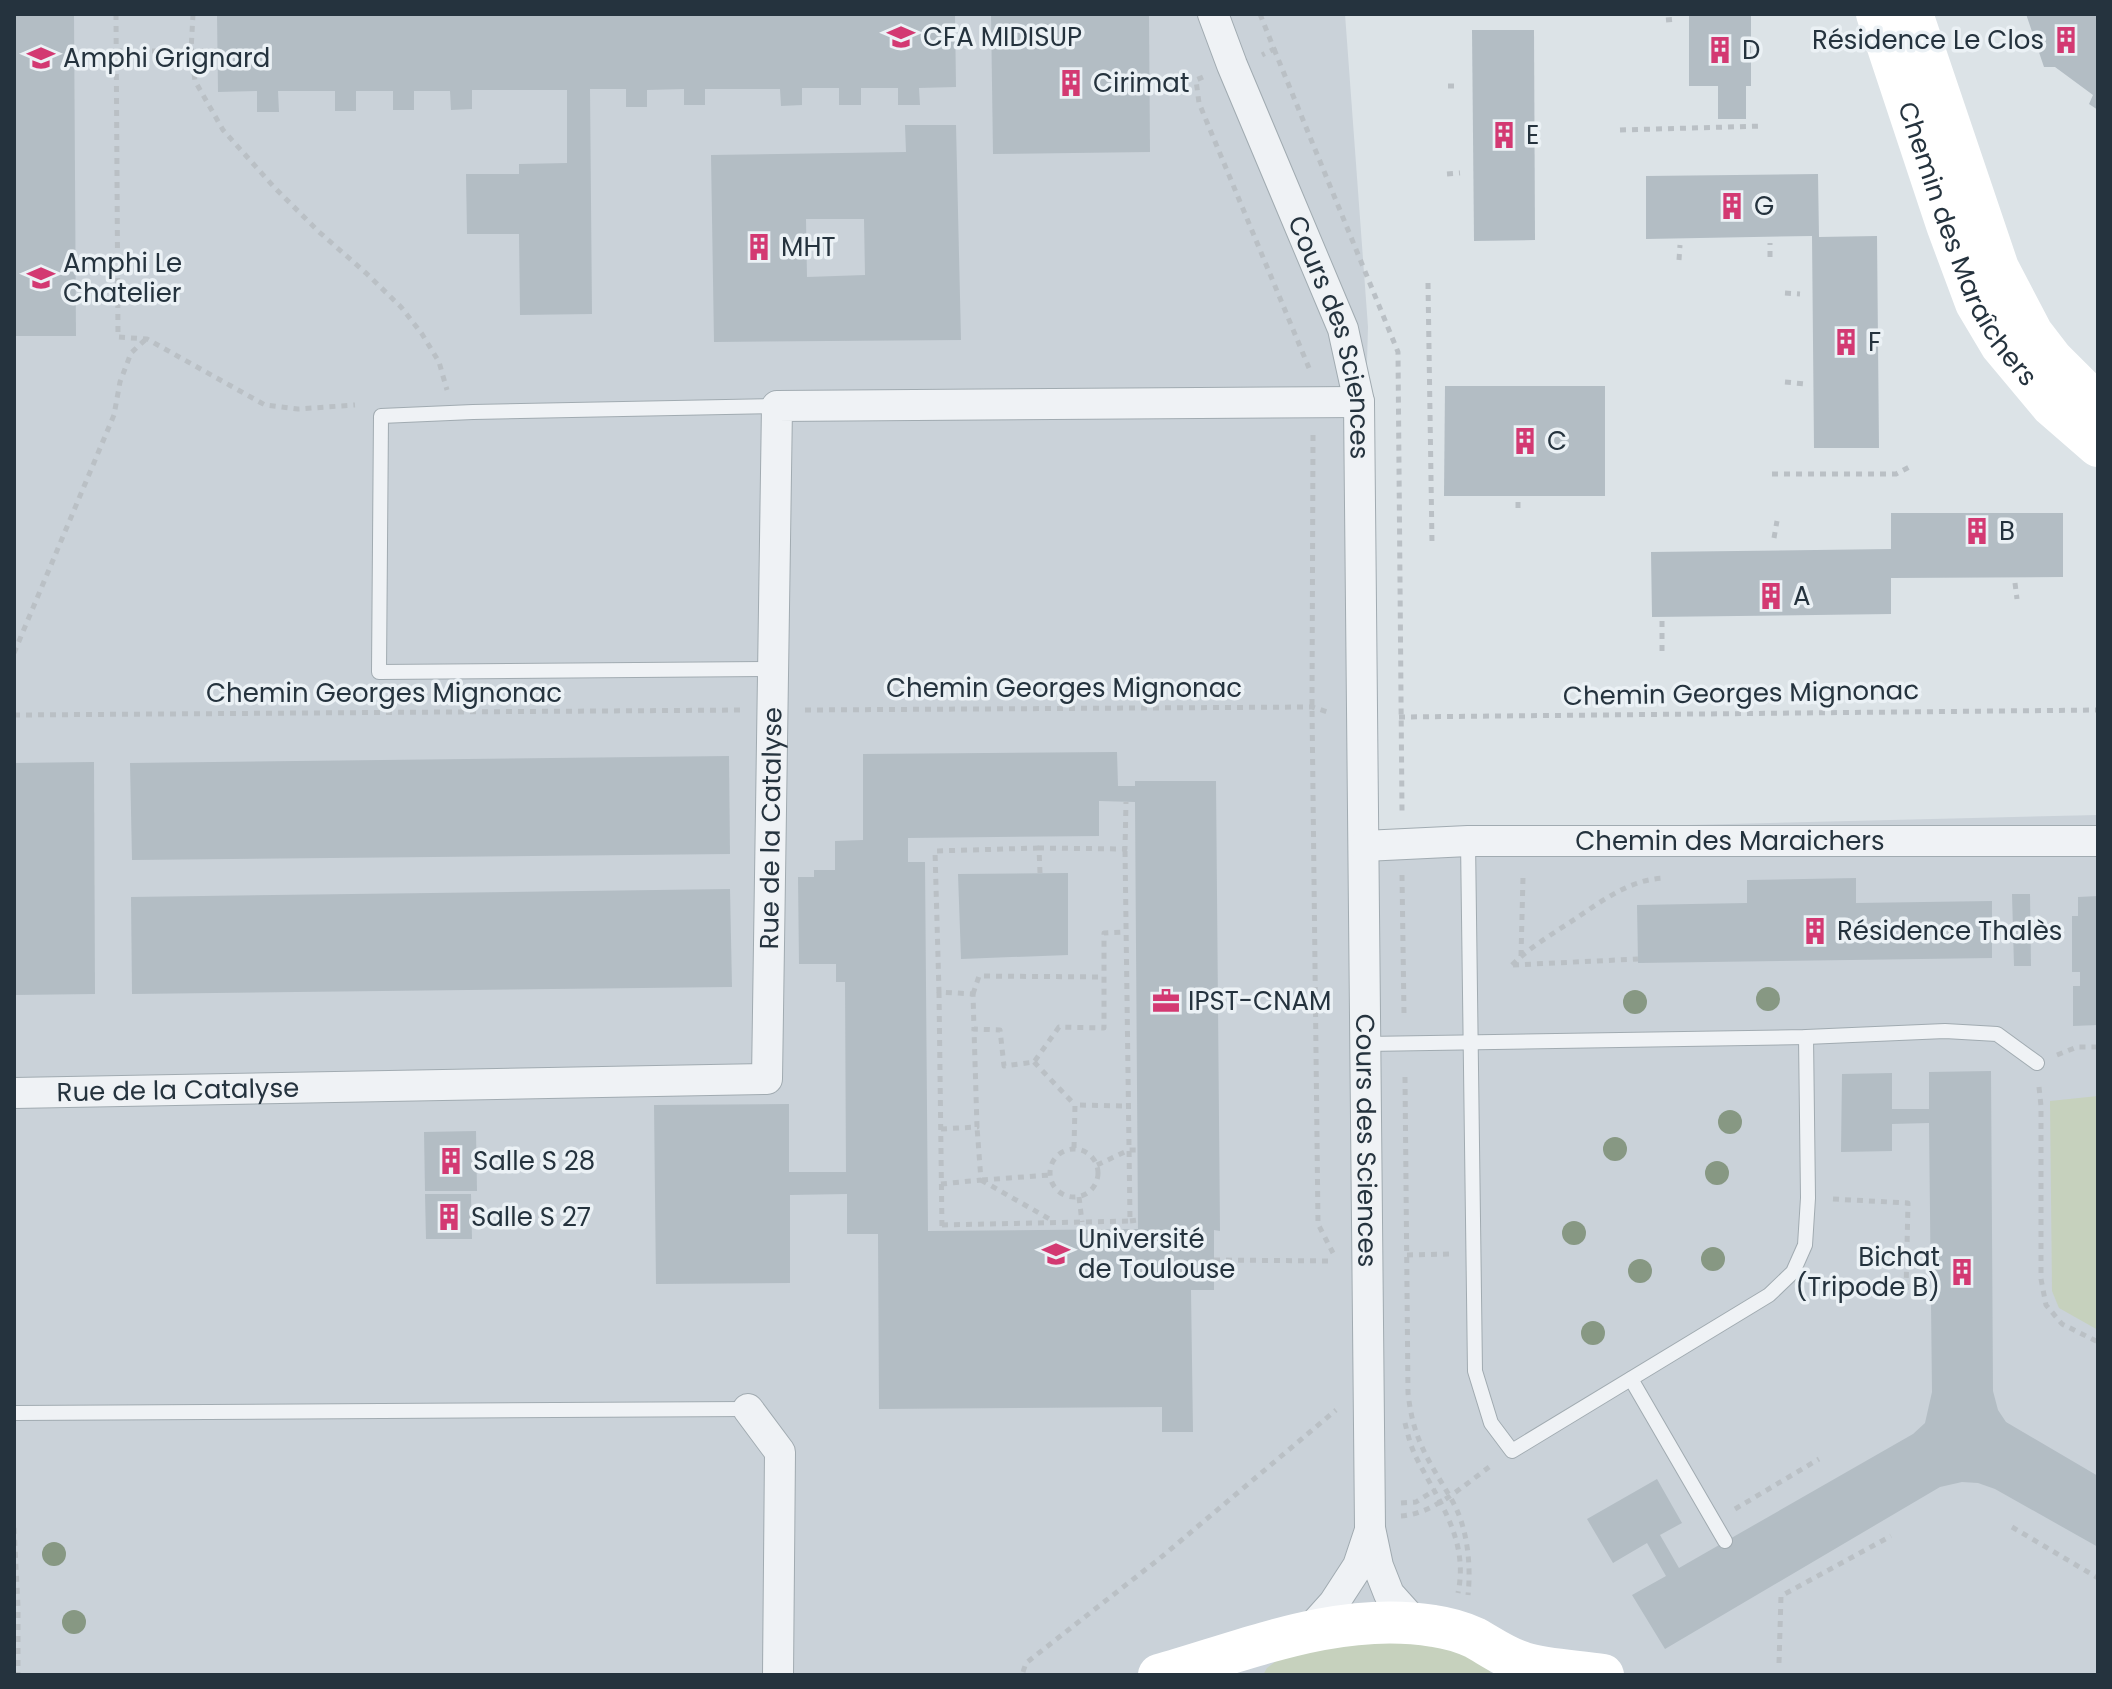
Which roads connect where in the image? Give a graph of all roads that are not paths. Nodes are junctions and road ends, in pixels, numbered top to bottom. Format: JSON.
{"nodes":[{"id":1,"x":1213,"y":14,"type":"edge"},
{"id":2,"x":1877,"y":14,"type":"edge"},
{"id":3,"x":1912,"y":14,"type":"edge"},
{"id":4,"x":1359,"y":402,"type":"junction"},
{"id":5,"x":2098,"y":405,"type":"edge"},
{"id":6,"x":777,"y":406,"type":"junction"},
{"id":7,"x":2098,"y":446,"type":"edge"},
{"id":8,"x":774,"y":669,"type":"junction"},
{"id":9,"x":1468,"y":841,"type":"junction"},
{"id":10,"x":2098,"y":841,"type":"edge"},
{"id":11,"x":1364,"y":846,"type":"junction"},
{"id":12,"x":1806,"y":1037,"type":"junction"},
{"id":13,"x":1472,"y":1042,"type":"junction"},
{"id":14,"x":1366,"y":1044,"type":"junction"},
{"id":15,"x":2037,"y":1063,"type":"road end"},
{"id":16,"x":14,"y":1093,"type":"edge"},
{"id":17,"x":1631,"y":1379,"type":"junction"},
{"id":18,"x":748,"y":1409,"type":"joint"},
{"id":19,"x":14,"y":1413,"type":"edge"},
{"id":20,"x":1383,"y":1516,"type":"junction"},
{"id":21,"x":1725,"y":1541,"type":"dead end"},
{"id":22,"x":1415,"y":1623,"type":"junction"},
{"id":23,"x":1308,"y":1632,"type":"junction"},
{"id":24,"x":1255,"y":1659,"type":"edge"},
{"id":25,"x":1503,"y":1664,"type":"edge"},
{"id":26,"x":778,"y":1667,"type":"edge"},
{"id":27,"x":1159,"y":1675,"type":"edge"},
{"id":28,"x":1603,"y":1675,"type":"edge"}],
"edges":[{"from":1,"to":4,"type":"street","name":"Cours des Sciences"},
{"from":2,"to":7,"type":"street","name":"Chemin des Maraîchers"},
{"from":3,"to":5,"type":"street","name":"Chemin des Maraîchers"},
{"from":4,"to":6,"type":"street"},
{"from":4,"to":11,"type":"street","name":"Cours des Sciences"},
{"from":6,"to":8,"type":"street","name":"Rue de la Catalyse"},
{"from":6,"to":8,"type":"lane"},
{"from":8,"to":16,"type":"street","name":"Rue de la Catalyse"},
{"from":9,"to":10,"type":"street","name":"Chemin des Maraichers"},
{"from":9,"to":11,"type":"street","name":"Chemin des Maraichers"},
{"from":9,"to":13,"type":"lane"},
{"from":11,"to":14,"type":"street","name":"Cours des Sciences"},
{"from":12,"to":13,"type":"lane"},
{"from":12,"to":15,"type":"lane"},
{"from":12,"to":17,"type":"lane"},
{"from":13,"to":14,"type":"lane"},
{"from":13,"to":17,"type":"lane"},
{"from":14,"to":20,"type":"street","name":"Cours des Sciences"},
{"from":17,"to":21,"type":"lane"},
{"from":18,"to":19,"type":"lane"},
{"from":18,"to":26,"type":"street"},
{"from":20,"to":22,"type":"street","name":"Cours des Sciences"},
{"from":20,"to":23,"type":"street","name":"Cours des Sciences"},
{"from":22,"to":23,"type":"street"},
{"from":22,"to":25,"type":"street"},
{"from":23,"to":24,"type":"street"},
{"from":24,"to":27,"type":"street"},
{"from":25,"to":28,"type":"street"}]}
